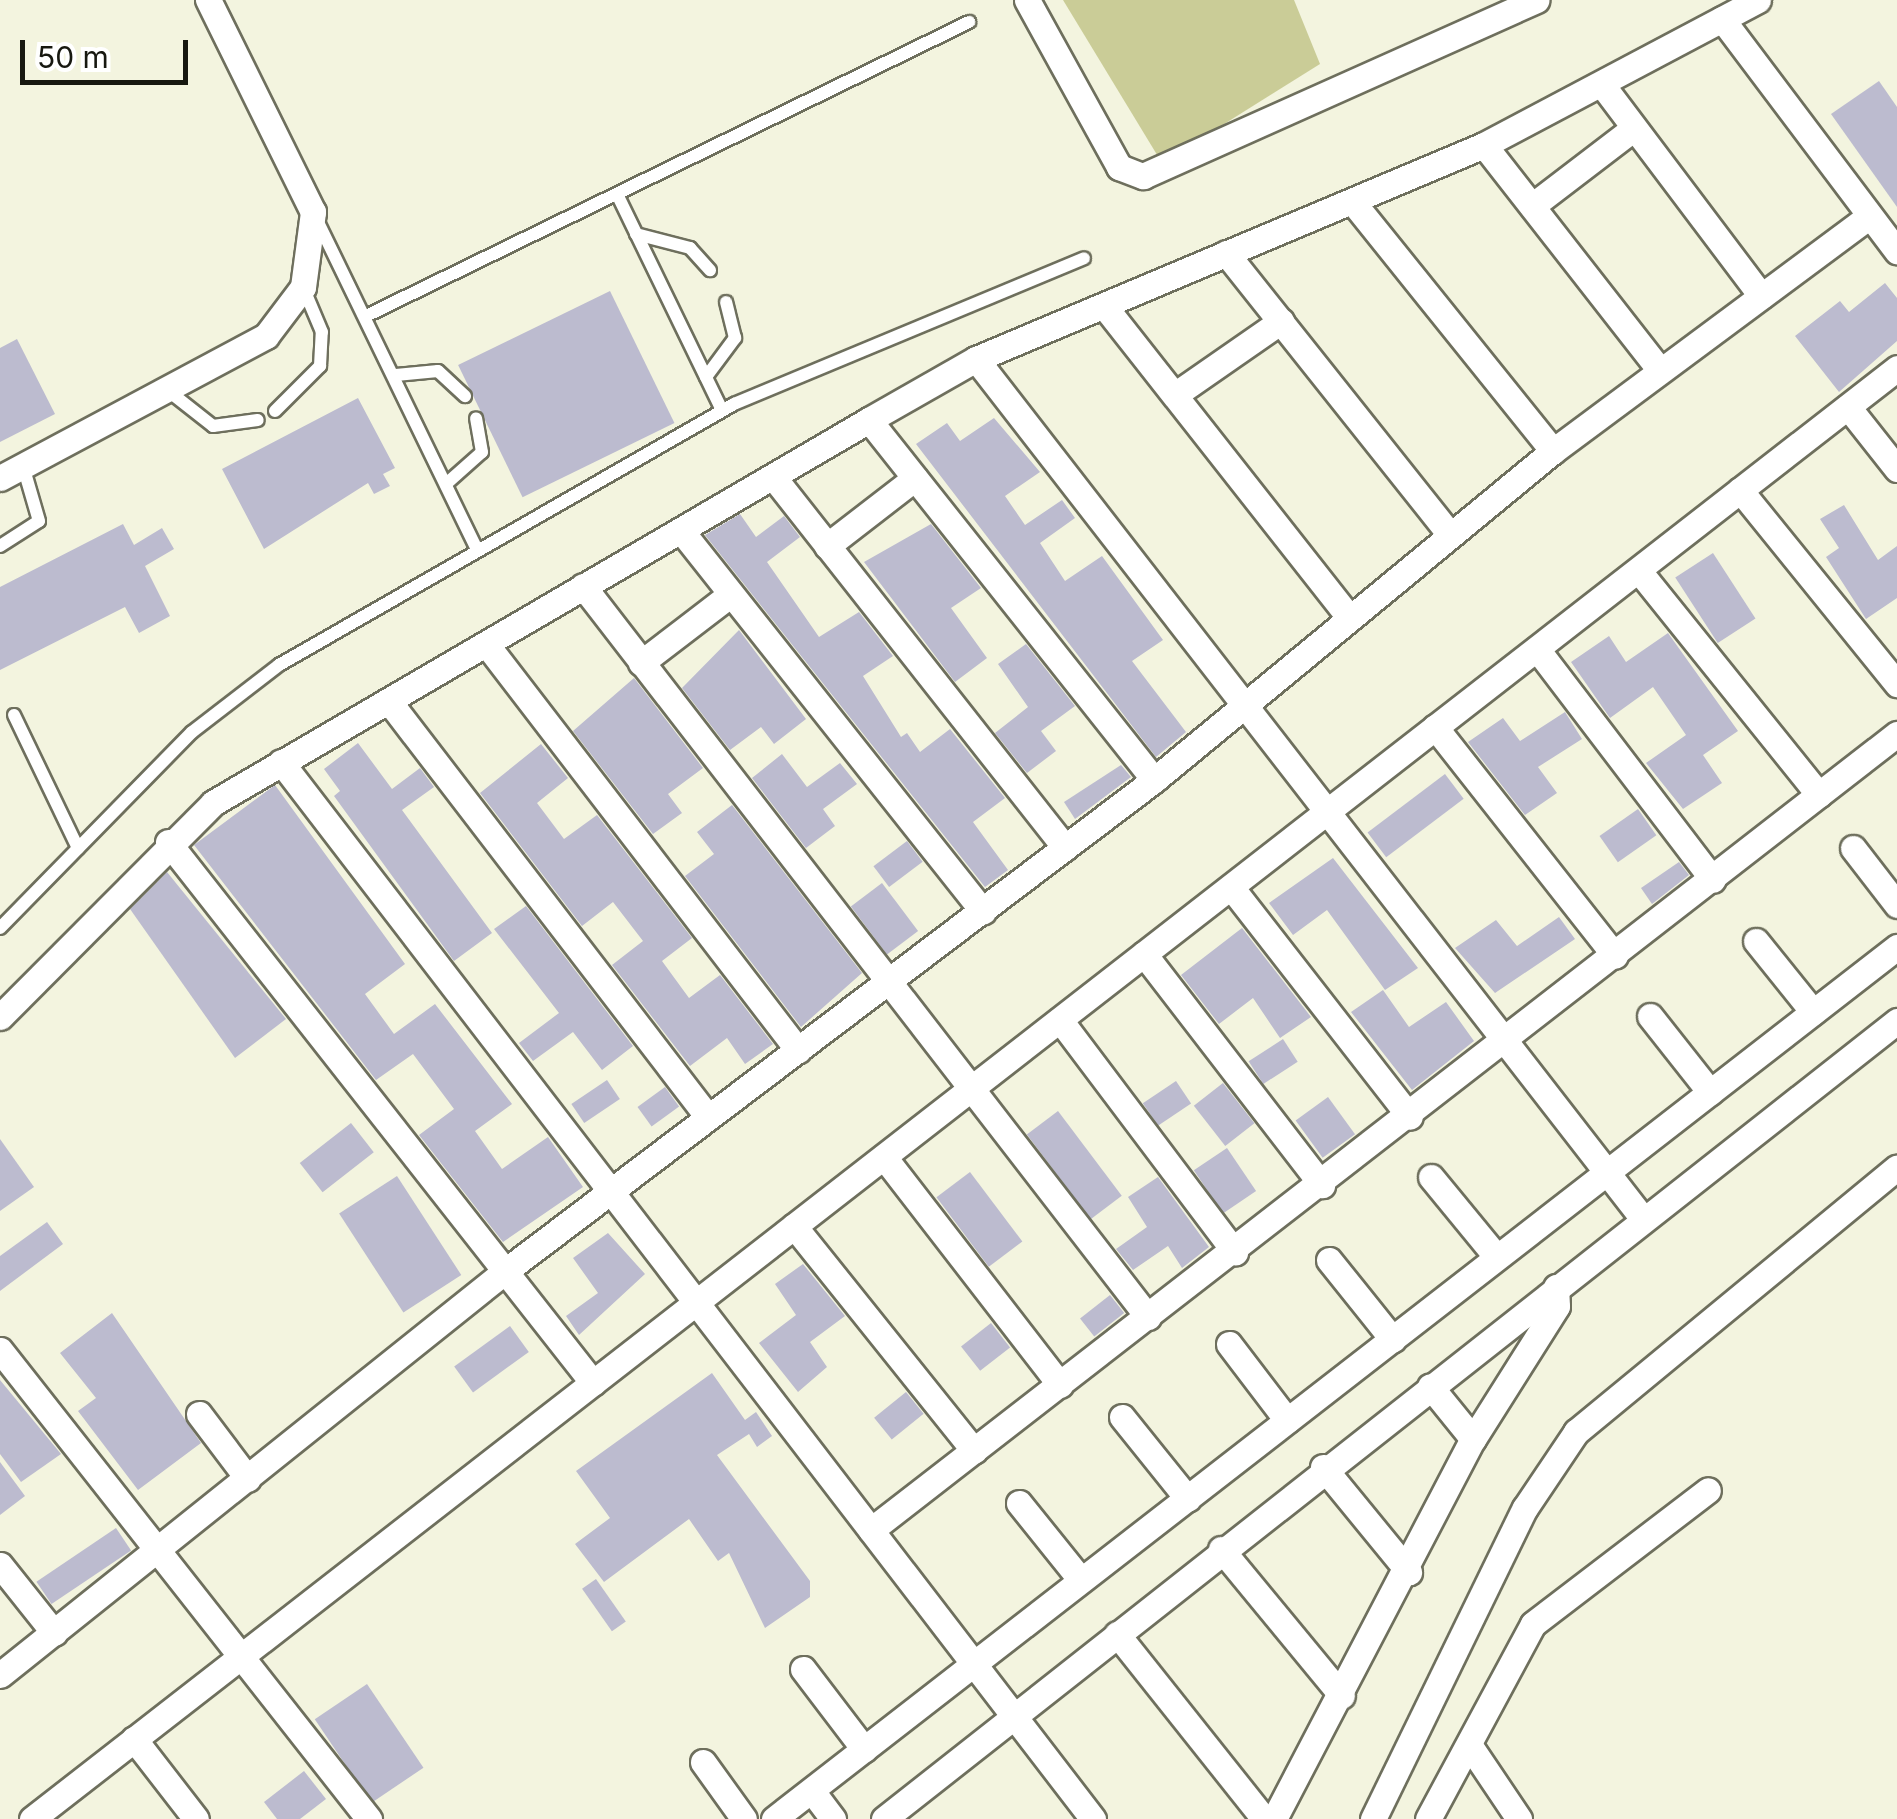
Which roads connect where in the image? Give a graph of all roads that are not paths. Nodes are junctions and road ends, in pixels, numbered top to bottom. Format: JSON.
{"nodes":[{"id":1,"x":208,"y":0,"type":"edge"},
{"id":2,"x":1027,"y":0,"type":"edge"},
{"id":3,"x":1536,"y":0,"type":"edge"},
{"id":4,"x":1758,"y":0,"type":"edge"},
{"id":5,"x":1722,"y":18,"type":"junction"},
{"id":6,"x":969,"y":22,"type":"dead end"},
{"id":7,"x":1603,"y":86,"type":"junction"},
{"id":8,"x":1634,"y":128,"type":"junction"},
{"id":9,"x":1484,"y":145,"type":"junction"},
{"id":10,"x":617,"y":194,"type":"junction"},
{"id":11,"x":1352,"y":201,"type":"junction"},
{"id":12,"x":1532,"y":206,"type":"junction"},
{"id":13,"x":313,"y":212,"type":"junction"},
{"id":14,"x":1869,"y":216,"type":"junction"},
{"id":15,"x":636,"y":234,"type":"junction"},
{"id":16,"x":1897,"y":251,"type":"edge"},
{"id":17,"x":1226,"y":254,"type":"junction"},
{"id":18,"x":1084,"y":258,"type":"dead end"},
{"id":19,"x":710,"y":270,"type":"dead end"},
{"id":20,"x":303,"y":287,"type":"junction"},
{"id":21,"x":1760,"y":296,"type":"junction"},
{"id":22,"x":726,"y":302,"type":"dead end"},
{"id":23,"x":1105,"y":306,"type":"junction"},
{"id":24,"x":368,"y":315,"type":"junction"},
{"id":25,"x":1281,"y":321,"type":"junction"},
{"id":26,"x":976,"y":358,"type":"junction"},
{"id":27,"x":1897,"y":368,"type":"edge"},
{"id":28,"x":1660,"y":370,"type":"junction"},
{"id":29,"x":396,"y":375,"type":"junction"},
{"id":30,"x":706,"y":376,"type":"junction"},
{"id":31,"x":166,"y":389,"type":"junction"},
{"id":32,"x":1176,"y":394,"type":"junction"},
{"id":33,"x":465,"y":396,"type":"dead end"},
{"id":34,"x":1848,"y":407,"type":"junction"},
{"id":35,"x":722,"y":410,"type":"junction"},
{"id":36,"x":275,"y":411,"type":"dead end"},
{"id":37,"x":476,"y":418,"type":"dead end"},
{"id":38,"x":258,"y":420,"type":"dead end"},
{"id":39,"x":869,"y":420,"type":"junction"},
{"id":40,"x":1553,"y":451,"type":"junction"},
{"id":41,"x":24,"y":466,"type":"junction"},
{"id":42,"x":1897,"y":469,"type":"edge"},
{"id":43,"x":0,"y":478,"type":"edge"},
{"id":44,"x":915,"y":478,"type":"junction"},
{"id":45,"x":774,"y":480,"type":"junction"},
{"id":46,"x":446,"y":484,"type":"junction"},
{"id":47,"x":1740,"y":490,"type":"junction"},
{"id":48,"x":683,"y":533,"type":"junction"},
{"id":49,"x":1450,"y":535,"type":"junction"},
{"id":50,"x":0,"y":546,"type":"edge"},
{"id":51,"x":827,"y":546,"type":"junction"},
{"id":52,"x":477,"y":550,"type":"junction"},
{"id":53,"x":1639,"y":571,"type":"junction"},
{"id":54,"x":583,"y":586,"type":"junction"},
{"id":55,"x":730,"y":594,"type":"junction"},
{"id":56,"x":1350,"y":618,"type":"junction"},
{"id":57,"x":487,"y":646,"type":"junction"},
{"id":58,"x":1537,"y":649,"type":"junction"},
{"id":59,"x":641,"y":663,"type":"junction"},
{"id":60,"x":1897,"y":684,"type":"edge"},
{"id":61,"x":391,"y":704,"type":"junction"},
{"id":62,"x":1246,"y":705,"type":"junction"},
{"id":63,"x":14,"y":715,"type":"dead end"},
{"id":64,"x":1435,"y":727,"type":"junction"},
{"id":65,"x":1897,"y":734,"type":"edge"},
{"id":66,"x":281,"y":762,"type":"junction"},
{"id":67,"x":1154,"y":780,"type":"junction"},
{"id":68,"x":1819,"y":795,"type":"junction"},
{"id":69,"x":1326,"y":813,"type":"junction"},
{"id":70,"x":168,"y":842,"type":"junction"},
{"id":71,"x":78,"y":848,"type":"junction"},
{"id":72,"x":1065,"y":848,"type":"junction"},
{"id":73,"x":1852,"y":848,"type":"dead end"},
{"id":74,"x":1713,"y":880,"type":"junction"},
{"id":75,"x":1231,"y":887,"type":"junction"},
{"id":76,"x":1897,"y":905,"type":"edge"},
{"id":77,"x":983,"y":911,"type":"junction"},
{"id":78,"x":0,"y":928,"type":"edge"},
{"id":79,"x":1756,"y":941,"type":"dead end"},
{"id":80,"x":1897,"y":947,"type":"edge"},
{"id":81,"x":1144,"y":954,"type":"junction"},
{"id":82,"x":1615,"y":956,"type":"junction"},
{"id":83,"x":886,"y":984,"type":"junction"},
{"id":84,"x":1813,"y":1012,"type":"junction"},
{"id":85,"x":1650,"y":1016,"type":"dead end"},
{"id":86,"x":0,"y":1017,"type":"edge"},
{"id":87,"x":1060,"y":1020,"type":"junction"},
{"id":88,"x":1897,"y":1022,"type":"edge"},
{"id":89,"x":1506,"y":1044,"type":"junction"},
{"id":90,"x":798,"y":1050,"type":"junction"},
{"id":91,"x":969,"y":1090,"type":"junction"},
{"id":92,"x":1710,"y":1092,"type":"junction"},
{"id":93,"x":708,"y":1117,"type":"junction"},
{"id":94,"x":1410,"y":1117,"type":"junction"},
{"id":95,"x":884,"y":1156,"type":"junction"},
{"id":96,"x":1897,"y":1167,"type":"edge"},
{"id":97,"x":1607,"y":1173,"type":"junction"},
{"id":98,"x":1431,"y":1177,"type":"dead end"},
{"id":99,"x":1322,"y":1185,"type":"junction"},
{"id":100,"x":610,"y":1191,"type":"junction"},
{"id":101,"x":1643,"y":1219,"type":"junction"},
{"id":102,"x":794,"y":1226,"type":"junction"},
{"id":103,"x":1234,"y":1252,"type":"junction"},
{"id":104,"x":1496,"y":1256,"type":"junction"},
{"id":105,"x":1330,"y":1260,"type":"dead end"},
{"id":106,"x":504,"y":1272,"type":"junction"},
{"id":107,"x":1556,"y":1288,"type":"junction"},
{"id":108,"x":696,"y":1303,"type":"junction"},
{"id":109,"x":1148,"y":1317,"type":"junction"},
{"id":110,"x":1393,"y":1340,"type":"junction"},
{"id":111,"x":1229,"y":1344,"type":"dead end"},
{"id":112,"x":0,"y":1350,"type":"edge"},
{"id":113,"x":593,"y":1383,"type":"junction"},
{"id":114,"x":1060,"y":1385,"type":"junction"},
{"id":115,"x":1430,"y":1386,"type":"junction"},
{"id":116,"x":199,"y":1414,"type":"dead end"},
{"id":117,"x":1122,"y":1417,"type":"dead end"},
{"id":118,"x":1288,"y":1420,"type":"junction"},
{"id":119,"x":1472,"y":1440,"type":"junction"},
{"id":120,"x":974,"y":1451,"type":"junction"},
{"id":121,"x":1323,"y":1468,"type":"junction"},
{"id":122,"x":248,"y":1479,"type":"junction"},
{"id":123,"x":1708,"y":1490,"type":"dead end"},
{"id":124,"x":1188,"y":1498,"type":"junction"},
{"id":125,"x":1019,"y":1503,"type":"dead end"},
{"id":126,"x":871,"y":1530,"type":"junction"},
{"id":127,"x":1220,"y":1548,"type":"junction"},
{"id":128,"x":158,"y":1552,"type":"junction"},
{"id":129,"x":0,"y":1565,"type":"edge"},
{"id":130,"x":1409,"y":1572,"type":"junction"},
{"id":131,"x":1080,"y":1580,"type":"junction"},
{"id":132,"x":54,"y":1633,"type":"junction"},
{"id":133,"x":1118,"y":1634,"type":"junction"},
{"id":134,"x":240,"y":1656,"type":"junction"},
{"id":135,"x":974,"y":1664,"type":"junction"},
{"id":136,"x":803,"y":1669,"type":"dead end"},
{"id":137,"x":0,"y":1675,"type":"edge"},
{"id":138,"x":1342,"y":1696,"type":"junction"},
{"id":139,"x":1016,"y":1719,"type":"junction"},
{"id":140,"x":134,"y":1739,"type":"junction"},
{"id":141,"x":1470,"y":1746,"type":"junction"},
{"id":142,"x":864,"y":1749,"type":"junction"},
{"id":143,"x":703,"y":1762,"type":"dead end"},
{"id":144,"x":812,"y":1791,"type":"junction"},
{"id":145,"x":912,"y":1811,"type":"edge"},
{"id":146,"x":32,"y":1819,"type":"edge"},
{"id":147,"x":196,"y":1819,"type":"edge"},
{"id":148,"x":369,"y":1819,"type":"edge"},
{"id":149,"x":744,"y":1819,"type":"edge"},
{"id":150,"x":774,"y":1819,"type":"edge"},
{"id":151,"x":832,"y":1819,"type":"edge"},
{"id":152,"x":884,"y":1819,"type":"edge"},
{"id":153,"x":1093,"y":1819,"type":"edge"},
{"id":154,"x":1264,"y":1819,"type":"edge"},
{"id":155,"x":1274,"y":1819,"type":"edge"},
{"id":156,"x":1374,"y":1819,"type":"edge"},
{"id":157,"x":1428,"y":1819,"type":"edge"},
{"id":158,"x":1519,"y":1819,"type":"edge"}],
"edges":[{"from":1,"to":13,"type":"street"},
{"from":2,"to":3,"type":"street"},
{"from":4,"to":5,"type":"street"},
{"from":5,"to":7,"type":"street"},
{"from":5,"to":14,"type":"street"},
{"from":6,"to":10,"type":"lane"},
{"from":7,"to":8,"type":"street"},
{"from":7,"to":9,"type":"street"},
{"from":8,"to":12,"type":"street"},
{"from":8,"to":21,"type":"street"},
{"from":9,"to":11,"type":"street"},
{"from":9,"to":12,"type":"street"},
{"from":10,"to":15,"type":"lane"},
{"from":10,"to":24,"type":"lane"},
{"from":11,"to":17,"type":"street"},
{"from":11,"to":40,"type":"street"},
{"from":12,"to":28,"type":"street"},
{"from":13,"to":20,"type":"street"},
{"from":13,"to":24,"type":"lane"},
{"from":14,"to":16,"type":"street"},
{"from":14,"to":21,"type":"street"},
{"from":15,"to":19,"type":"lane"},
{"from":15,"to":30,"type":"lane"},
{"from":17,"to":23,"type":"street"},
{"from":17,"to":25,"type":"street"},
{"from":18,"to":35,"type":"lane"},
{"from":20,"to":31,"type":"street"},
{"from":20,"to":36,"type":"lane"},
{"from":21,"to":28,"type":"street"},
{"from":22,"to":30,"type":"lane"},
{"from":23,"to":26,"type":"street"},
{"from":23,"to":32,"type":"street"},
{"from":24,"to":29,"type":"lane"},
{"from":25,"to":32,"type":"street"},
{"from":25,"to":49,"type":"street"},
{"from":26,"to":39,"type":"street"},
{"from":26,"to":62,"type":"street"},
{"from":27,"to":34,"type":"street"},
{"from":28,"to":40,"type":"street"},
{"from":29,"to":33,"type":"lane"},
{"from":29,"to":46,"type":"lane"},
{"from":30,"to":35,"type":"lane"},
{"from":31,"to":38,"type":"lane"},
{"from":31,"to":41,"type":"street"},
{"from":32,"to":56,"type":"street"},
{"from":34,"to":42,"type":"street"},
{"from":34,"to":47,"type":"street"},
{"from":35,"to":52,"type":"lane"},
{"from":37,"to":46,"type":"lane"},
{"from":39,"to":44,"type":"street"},
{"from":39,"to":45,"type":"street"},
{"from":40,"to":49,"type":"street"},
{"from":41,"to":43,"type":"street"},
{"from":41,"to":50,"type":"lane"},
{"from":44,"to":51,"type":"street"},
{"from":44,"to":67,"type":"street"},
{"from":45,"to":48,"type":"street"},
{"from":45,"to":51,"type":"street"},
{"from":46,"to":52,"type":"lane"},
{"from":47,"to":53,"type":"street"},
{"from":47,"to":60,"type":"street"},
{"from":48,"to":54,"type":"street"},
{"from":48,"to":55,"type":"street"},
{"from":49,"to":56,"type":"street"},
{"from":51,"to":72,"type":"street"},
{"from":52,"to":71,"type":"lane"},
{"from":53,"to":58,"type":"street"},
{"from":53,"to":68,"type":"street"},
{"from":54,"to":57,"type":"street"},
{"from":54,"to":59,"type":"street"},
{"from":55,"to":59,"type":"street"},
{"from":55,"to":77,"type":"street"},
{"from":56,"to":62,"type":"street"},
{"from":57,"to":61,"type":"street"},
{"from":57,"to":90,"type":"street"},
{"from":58,"to":64,"type":"street"},
{"from":58,"to":74,"type":"street"},
{"from":59,"to":83,"type":"street"},
{"from":61,"to":66,"type":"street"},
{"from":61,"to":93,"type":"street"},
{"from":62,"to":67,"type":"street"},
{"from":62,"to":69,"type":"street"},
{"from":63,"to":71,"type":"lane"},
{"from":64,"to":69,"type":"street"},
{"from":64,"to":82,"type":"street"},
{"from":65,"to":68,"type":"street"},
{"from":66,"to":70,"type":"street"},
{"from":66,"to":100,"type":"street"},
{"from":67,"to":72,"type":"street"},
{"from":68,"to":74,"type":"street"},
{"from":69,"to":75,"type":"street"},
{"from":69,"to":89,"type":"street"},
{"from":70,"to":86,"type":"street"},
{"from":70,"to":106,"type":"street"},
{"from":71,"to":78,"type":"lane"},
{"from":72,"to":77,"type":"street"},
{"from":73,"to":76,"type":"street"},
{"from":74,"to":82,"type":"street"},
{"from":75,"to":81,"type":"street"},
{"from":75,"to":94,"type":"street"},
{"from":77,"to":83,"type":"street"},
{"from":79,"to":84,"type":"street"},
{"from":80,"to":84,"type":"street"},
{"from":81,"to":87,"type":"street"},
{"from":81,"to":99,"type":"street"},
{"from":82,"to":89,"type":"street"},
{"from":83,"to":90,"type":"street"},
{"from":83,"to":91,"type":"street"},
{"from":84,"to":92,"type":"street"},
{"from":85,"to":92,"type":"street"},
{"from":87,"to":91,"type":"street"},
{"from":87,"to":103,"type":"street"},
{"from":88,"to":101,"type":"street"},
{"from":89,"to":94,"type":"street"},
{"from":89,"to":97,"type":"street"},
{"from":90,"to":93,"type":"street"},
{"from":91,"to":95,"type":"street"},
{"from":91,"to":109,"type":"street"},
{"from":92,"to":97,"type":"street"},
{"from":93,"to":100,"type":"street"},
{"from":94,"to":99,"type":"street"},
{"from":95,"to":102,"type":"street"},
{"from":95,"to":114,"type":"street"},
{"from":96,"to":156,"type":"street"},
{"from":97,"to":101,"type":"street"},
{"from":97,"to":104,"type":"street"},
{"from":98,"to":104,"type":"street"},
{"from":99,"to":103,"type":"street"},
{"from":100,"to":106,"type":"street"},
{"from":100,"to":108,"type":"street"},
{"from":101,"to":107,"type":"street"},
{"from":102,"to":108,"type":"street"},
{"from":102,"to":120,"type":"street"},
{"from":103,"to":109,"type":"street"},
{"from":104,"to":110,"type":"street"},
{"from":105,"to":110,"type":"street"},
{"from":106,"to":113,"type":"street"},
{"from":106,"to":122,"type":"street"},
{"from":107,"to":115,"type":"street"},
{"from":107,"to":119,"type":"street"},
{"from":108,"to":113,"type":"street"},
{"from":108,"to":126,"type":"street"},
{"from":109,"to":114,"type":"street"},
{"from":110,"to":118,"type":"street"},
{"from":111,"to":118,"type":"street"},
{"from":112,"to":128,"type":"street"},
{"from":113,"to":134,"type":"street"},
{"from":114,"to":120,"type":"street"},
{"from":115,"to":119,"type":"street"},
{"from":115,"to":121,"type":"street"},
{"from":116,"to":122,"type":"street"},
{"from":117,"to":124,"type":"street"},
{"from":118,"to":124,"type":"street"},
{"from":119,"to":130,"type":"street"},
{"from":120,"to":126,"type":"street"},
{"from":121,"to":127,"type":"street"},
{"from":121,"to":130,"type":"street"},
{"from":122,"to":128,"type":"street"},
{"from":123,"to":141,"type":"street"},
{"from":124,"to":131,"type":"street"},
{"from":125,"to":131,"type":"street"},
{"from":126,"to":135,"type":"street"},
{"from":127,"to":133,"type":"street"},
{"from":127,"to":138,"type":"street"},
{"from":128,"to":132,"type":"street"},
{"from":128,"to":134,"type":"street"},
{"from":129,"to":132,"type":"street"},
{"from":130,"to":138,"type":"street"},
{"from":131,"to":135,"type":"street"},
{"from":132,"to":137,"type":"street"},
{"from":133,"to":139,"type":"street"},
{"from":133,"to":154,"type":"street"},
{"from":134,"to":140,"type":"street"},
{"from":134,"to":148,"type":"street"},
{"from":135,"to":139,"type":"street"},
{"from":135,"to":142,"type":"street"},
{"from":136,"to":142,"type":"street"},
{"from":138,"to":155,"type":"street"},
{"from":139,"to":145,"type":"street"},
{"from":139,"to":153,"type":"street"},
{"from":140,"to":146,"type":"street"},
{"from":140,"to":147,"type":"street"},
{"from":141,"to":157,"type":"street"},
{"from":141,"to":158,"type":"street"},
{"from":142,"to":144,"type":"street"},
{"from":143,"to":149,"type":"street"},
{"from":144,"to":150,"type":"street"},
{"from":144,"to":151,"type":"street"},
{"from":145,"to":152,"type":"street"}]}
